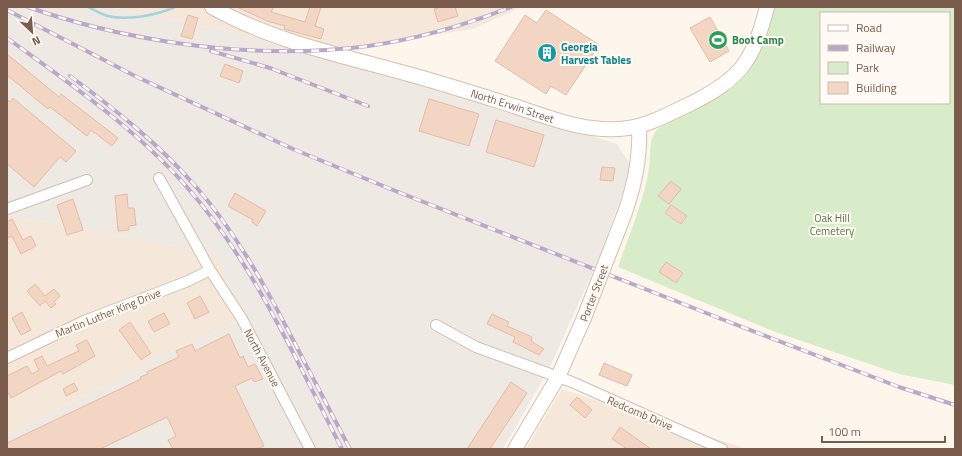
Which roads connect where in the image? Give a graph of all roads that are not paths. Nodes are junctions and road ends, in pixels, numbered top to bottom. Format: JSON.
{"nodes":[{"id":1,"x":212,"y":7,"type":"edge"},
{"id":2,"x":767,"y":7,"type":"edge"},
{"id":3,"x":639,"y":126,"type":"junction"},
{"id":4,"x":159,"y":178,"type":"dead end"},
{"id":5,"x":87,"y":180,"type":"dead end"},
{"id":6,"x":7,"y":209,"type":"edge"},
{"id":7,"x":210,"y":270,"type":"junction"},
{"id":8,"x":436,"y":325,"type":"dead end"},
{"id":9,"x":7,"y":358,"type":"edge"},
{"id":10,"x":558,"y":377,"type":"junction"},
{"id":11,"x":310,"y":449,"type":"edge"},
{"id":12,"x":515,"y":449,"type":"edge"},
{"id":13,"x":722,"y":449,"type":"edge"}],
"edges":[{"from":1,"to":3,"type":"street","name":"North Erwin Street"},
{"from":2,"to":3,"type":"street","name":"North Erwin Street"},
{"from":3,"to":10,"type":"street","name":"Porter Street","bridge":true},
{"from":4,"to":7,"type":"street","name":"North Avenue"},
{"from":5,"to":6,"type":"street"},
{"from":7,"to":9,"type":"street","name":"Martin Luther King Drive"},
{"from":7,"to":11,"type":"street","name":"North Avenue"},
{"from":8,"to":10,"type":"street","name":"Redcomb Drive"},
{"from":10,"to":12,"type":"street","name":"Porter Street"},
{"from":10,"to":13,"type":"street","name":"Redcomb Drive"}]}
